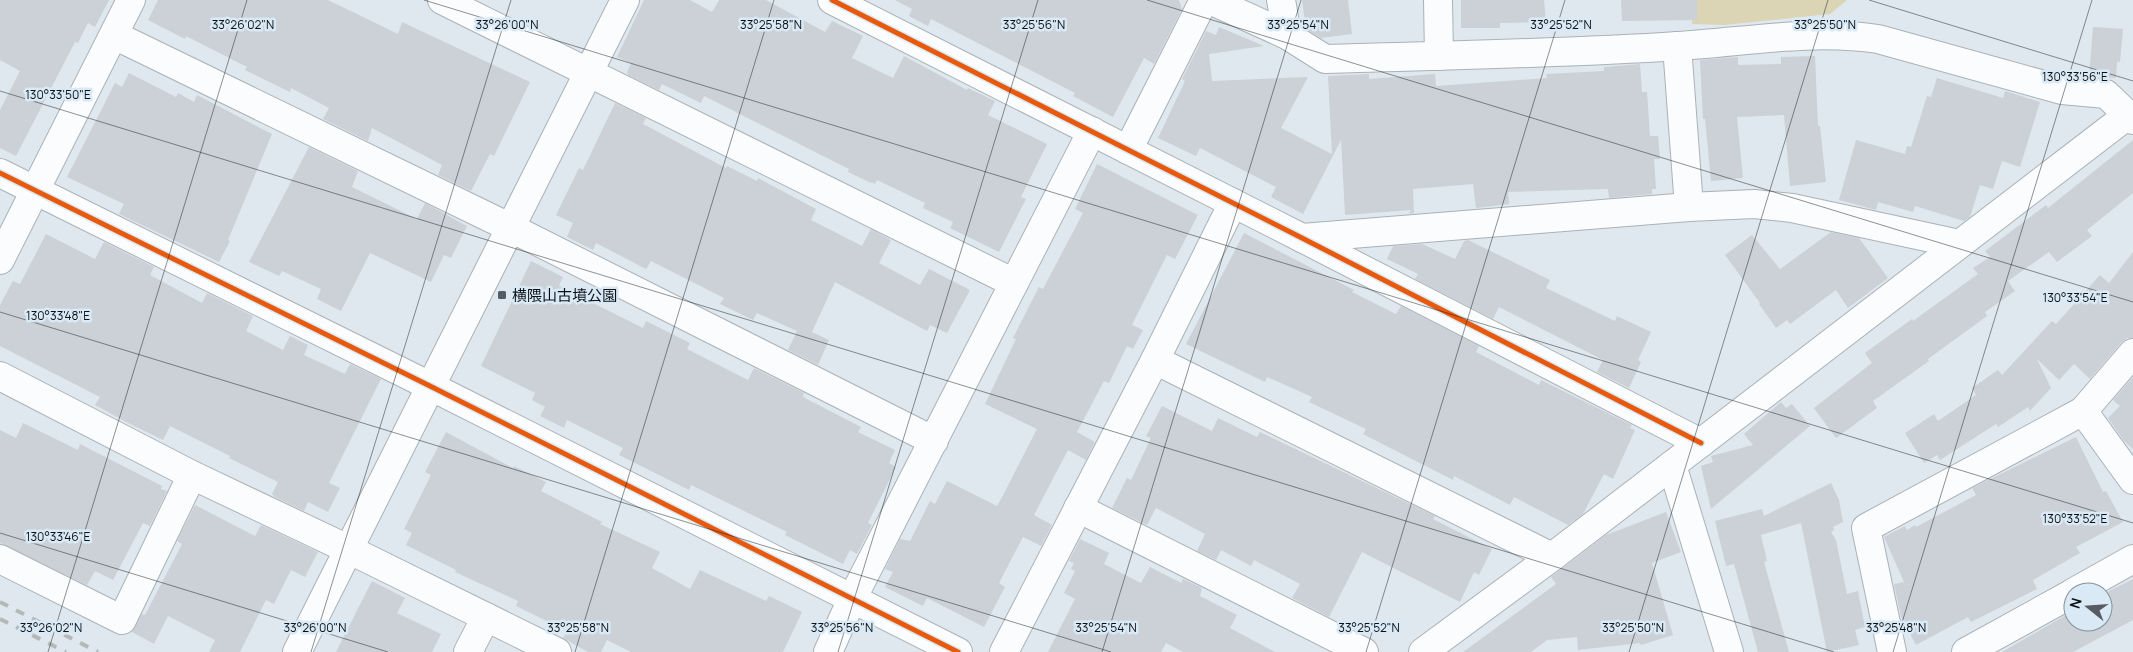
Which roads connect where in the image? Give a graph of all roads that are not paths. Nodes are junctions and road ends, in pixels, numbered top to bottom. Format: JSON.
{"nodes":[{"id":1,"x":131,"y":0,"type":"edge"},
{"id":2,"x":442,"y":0,"type":"edge"},
{"id":3,"x":625,"y":0,"type":"edge"},
{"id":4,"x":832,"y":0,"type":"edge"},
{"id":5,"x":1204,"y":0,"type":"edge"},
{"id":6,"x":1210,"y":0,"type":"edge"},
{"id":7,"x":1281,"y":0,"type":"edge"},
{"id":8,"x":1438,"y":0,"type":"edge"},
{"id":9,"x":114,"y":35,"type":"junction"},
{"id":10,"x":1287,"y":35,"type":"junction"},
{"id":11,"x":1677,"y":46,"type":"junction"},
{"id":12,"x":1439,"y":56,"type":"junction"},
{"id":13,"x":589,"y":72,"type":"junction"},
{"id":14,"x":2130,"y":117,"type":"edge"},
{"id":15,"x":1092,"y":131,"type":"junction"},
{"id":16,"x":1128,"y":150,"type":"junction"},
{"id":17,"x":0,"y":173,"type":"edge"},
{"id":18,"x":34,"y":191,"type":"junction"},
{"id":19,"x":1233,"y":203,"type":"junction"},
{"id":20,"x":1689,"y":207,"type":"junction"},
{"id":21,"x":511,"y":228,"type":"junction"},
{"id":22,"x":1302,"y":238,"type":"junction"},
{"id":23,"x":1959,"y":244,"type":"junction"},
{"id":24,"x":0,"y":260,"type":"edge"},
{"id":25,"x":1014,"y":283,"type":"junction"},
{"id":26,"x":2133,"y":353,"type":"edge"},
{"id":27,"x":1155,"y":360,"type":"junction"},
{"id":28,"x":0,"y":376,"type":"edge"},
{"id":29,"x":430,"y":386,"type":"junction"},
{"id":30,"x":2083,"y":411,"type":"junction"},
{"id":31,"x":934,"y":441,"type":"junction"},
{"id":32,"x":1701,"y":443,"type":"junction"},
{"id":33,"x":1672,"y":465,"type":"junction"},
{"id":34,"x":192,"y":475,"type":"junction"},
{"id":35,"x":2133,"y":480,"type":"edge"},
{"id":36,"x":1078,"y":508,"type":"junction"},
{"id":37,"x":350,"y":550,"type":"junction"},
{"id":38,"x":1552,"y":557,"type":"junction"},
{"id":39,"x":0,"y":559,"type":"edge"},
{"id":40,"x":2133,"y":559,"type":"edge"},
{"id":41,"x":2092,"y":582,"type":"edge"},
{"id":42,"x":2063,"y":598,"type":"edge"},
{"id":43,"x":852,"y":599,"type":"junction"},
{"id":44,"x":486,"y":617,"type":"junction"},
{"id":45,"x":297,"y":652,"type":"edge"},
{"id":46,"x":468,"y":652,"type":"edge"},
{"id":47,"x":557,"y":652,"type":"edge"},
{"id":48,"x":828,"y":652,"type":"edge"},
{"id":49,"x":958,"y":652,"type":"edge"},
{"id":50,"x":1004,"y":652,"type":"edge"},
{"id":51,"x":1364,"y":652,"type":"edge"},
{"id":52,"x":1423,"y":652,"type":"edge"},
{"id":53,"x":1729,"y":652,"type":"edge"},
{"id":54,"x":1892,"y":652,"type":"edge"},
{"id":55,"x":1966,"y":652,"type":"edge"}],
"edges":[{"from":1,"to":9,"type":"street"},
{"from":2,"to":13,"type":"street"},
{"from":3,"to":13,"type":"street"},
{"from":4,"to":15,"type":"street"},
{"from":5,"to":16,"type":"street"},
{"from":6,"to":10,"type":"street"},
{"from":7,"to":10,"type":"street"},
{"from":8,"to":12,"type":"street"},
{"from":9,"to":18,"type":"street"},
{"from":9,"to":21,"type":"street"},
{"from":10,"to":12,"type":"street"},
{"from":11,"to":12,"type":"street"},
{"from":11,"to":14,"type":"street"},
{"from":11,"to":20,"type":"street"},
{"from":13,"to":21,"type":"street"},
{"from":13,"to":25,"type":"street"},
{"from":14,"to":23,"type":"street"},
{"from":15,"to":16,"type":"street"},
{"from":15,"to":25,"type":"street"},
{"from":16,"to":19,"type":"street"},
{"from":17,"to":18,"type":"street"},
{"from":18,"to":24,"type":"street"},
{"from":18,"to":29,"type":"street"},
{"from":19,"to":22,"type":"street"},
{"from":19,"to":27,"type":"street"},
{"from":20,"to":22,"type":"street"},
{"from":20,"to":23,"type":"street"},
{"from":21,"to":29,"type":"street"},
{"from":21,"to":31,"type":"street"},
{"from":22,"to":32,"type":"street"},
{"from":23,"to":32,"type":"street"},
{"from":25,"to":31,"type":"street"},
{"from":26,"to":30,"type":"street"},
{"from":27,"to":36,"type":"street"},
{"from":27,"to":38,"type":"street"},
{"from":28,"to":34,"type":"street"},
{"from":29,"to":37,"type":"street"},
{"from":29,"to":43,"type":"street"},
{"from":30,"to":35,"type":"street"},
{"from":30,"to":54,"type":"street"},
{"from":31,"to":43,"type":"street"},
{"from":32,"to":33,"type":"street"},
{"from":33,"to":38,"type":"street"},
{"from":33,"to":53,"type":"street"},
{"from":34,"to":37,"type":"street"},
{"from":34,"to":39,"type":"street"},
{"from":36,"to":50,"type":"street"},
{"from":36,"to":51,"type":"street"},
{"from":37,"to":44,"type":"street"},
{"from":37,"to":45,"type":"street"},
{"from":38,"to":52,"type":"street"},
{"from":40,"to":41,"type":"street"},
{"from":42,"to":55,"type":"street"},
{"from":43,"to":48,"type":"street"},
{"from":43,"to":49,"type":"street"},
{"from":44,"to":46,"type":"street"},
{"from":44,"to":47,"type":"street"}]}
